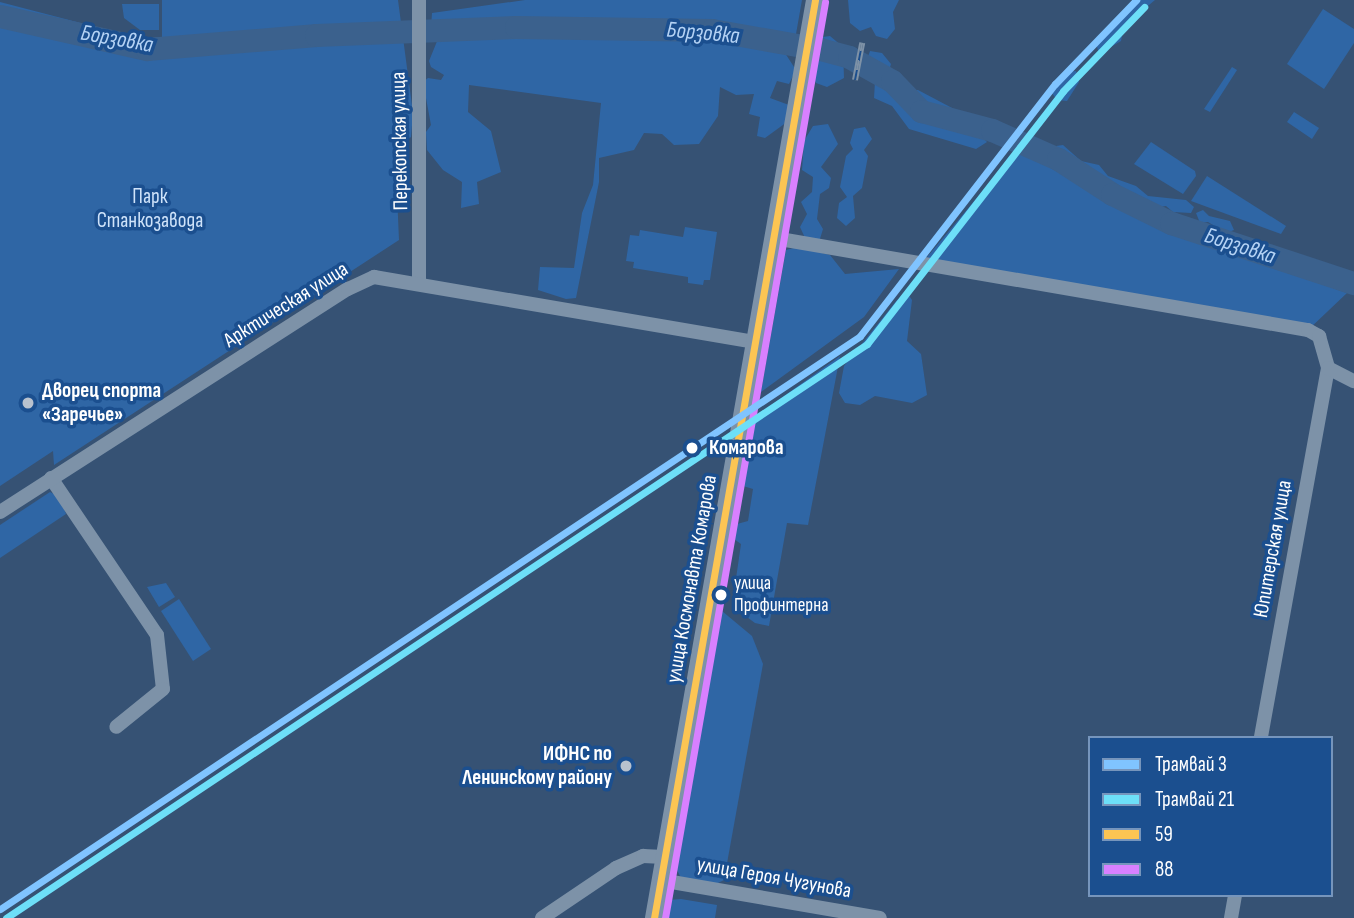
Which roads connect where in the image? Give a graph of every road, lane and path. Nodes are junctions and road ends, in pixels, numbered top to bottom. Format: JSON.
{"nodes":[{"id":1,"x":815,"y":0,"type":"edge"},
{"id":2,"x":419,"y":4,"type":"edge"},
{"id":3,"x":774,"y":238,"type":"junction"},
{"id":4,"x":419,"y":281,"type":"junction"},
{"id":5,"x":756,"y":342,"type":"junction"},
{"id":6,"x":1328,"y":368,"type":"junction"},
{"id":7,"x":1354,"y":381,"type":"edge"},
{"id":8,"x":51,"y":478,"type":"junction"},
{"id":9,"x":0,"y":512,"type":"edge"},
{"id":10,"x":116,"y":727,"type":"dead end"},
{"id":11,"x":1261,"y":736,"type":"edge"},
{"id":12,"x":664,"y":858,"type":"junction"},
{"id":13,"x":660,"y":880,"type":"junction"},
{"id":14,"x":1234,"y":897,"type":"edge"},
{"id":15,"x":542,"y":918,"type":"edge"},
{"id":16,"x":654,"y":918,"type":"edge"},
{"id":17,"x":880,"y":918,"type":"edge"},
{"id":18,"x":1231,"y":918,"type":"edge"}],
"edges":[{"from":1,"to":3,"type":"street","name":"улица Космонавта Комарова"},
{"from":2,"to":4,"type":"street","name":"Перекопская улица"},
{"from":3,"to":5,"type":"street","name":"улица Космонавта Комарова"},
{"from":3,"to":6,"type":"street"},
{"from":4,"to":5,"type":"street","name":"Арктическая улица"},
{"from":4,"to":8,"type":"street","name":"Арктическая улица"},
{"from":5,"to":12,"type":"street","name":"улица Космонавта Комарова"},
{"from":6,"to":7,"type":"street"},
{"from":6,"to":11,"type":"street","name":"Юпитерская улица"},
{"from":8,"to":9,"type":"street","name":"Арктическая улица"},
{"from":8,"to":10,"type":"street"},
{"from":12,"to":13,"type":"street","name":"улица Космонавта Комарова"},
{"from":12,"to":15,"type":"street"},
{"from":13,"to":16,"type":"street","name":"улица Космонавта Комарова"},
{"from":13,"to":17,"type":"street","name":"улица Героя Чугунова"},
{"from":14,"to":18,"type":"street"}]}
